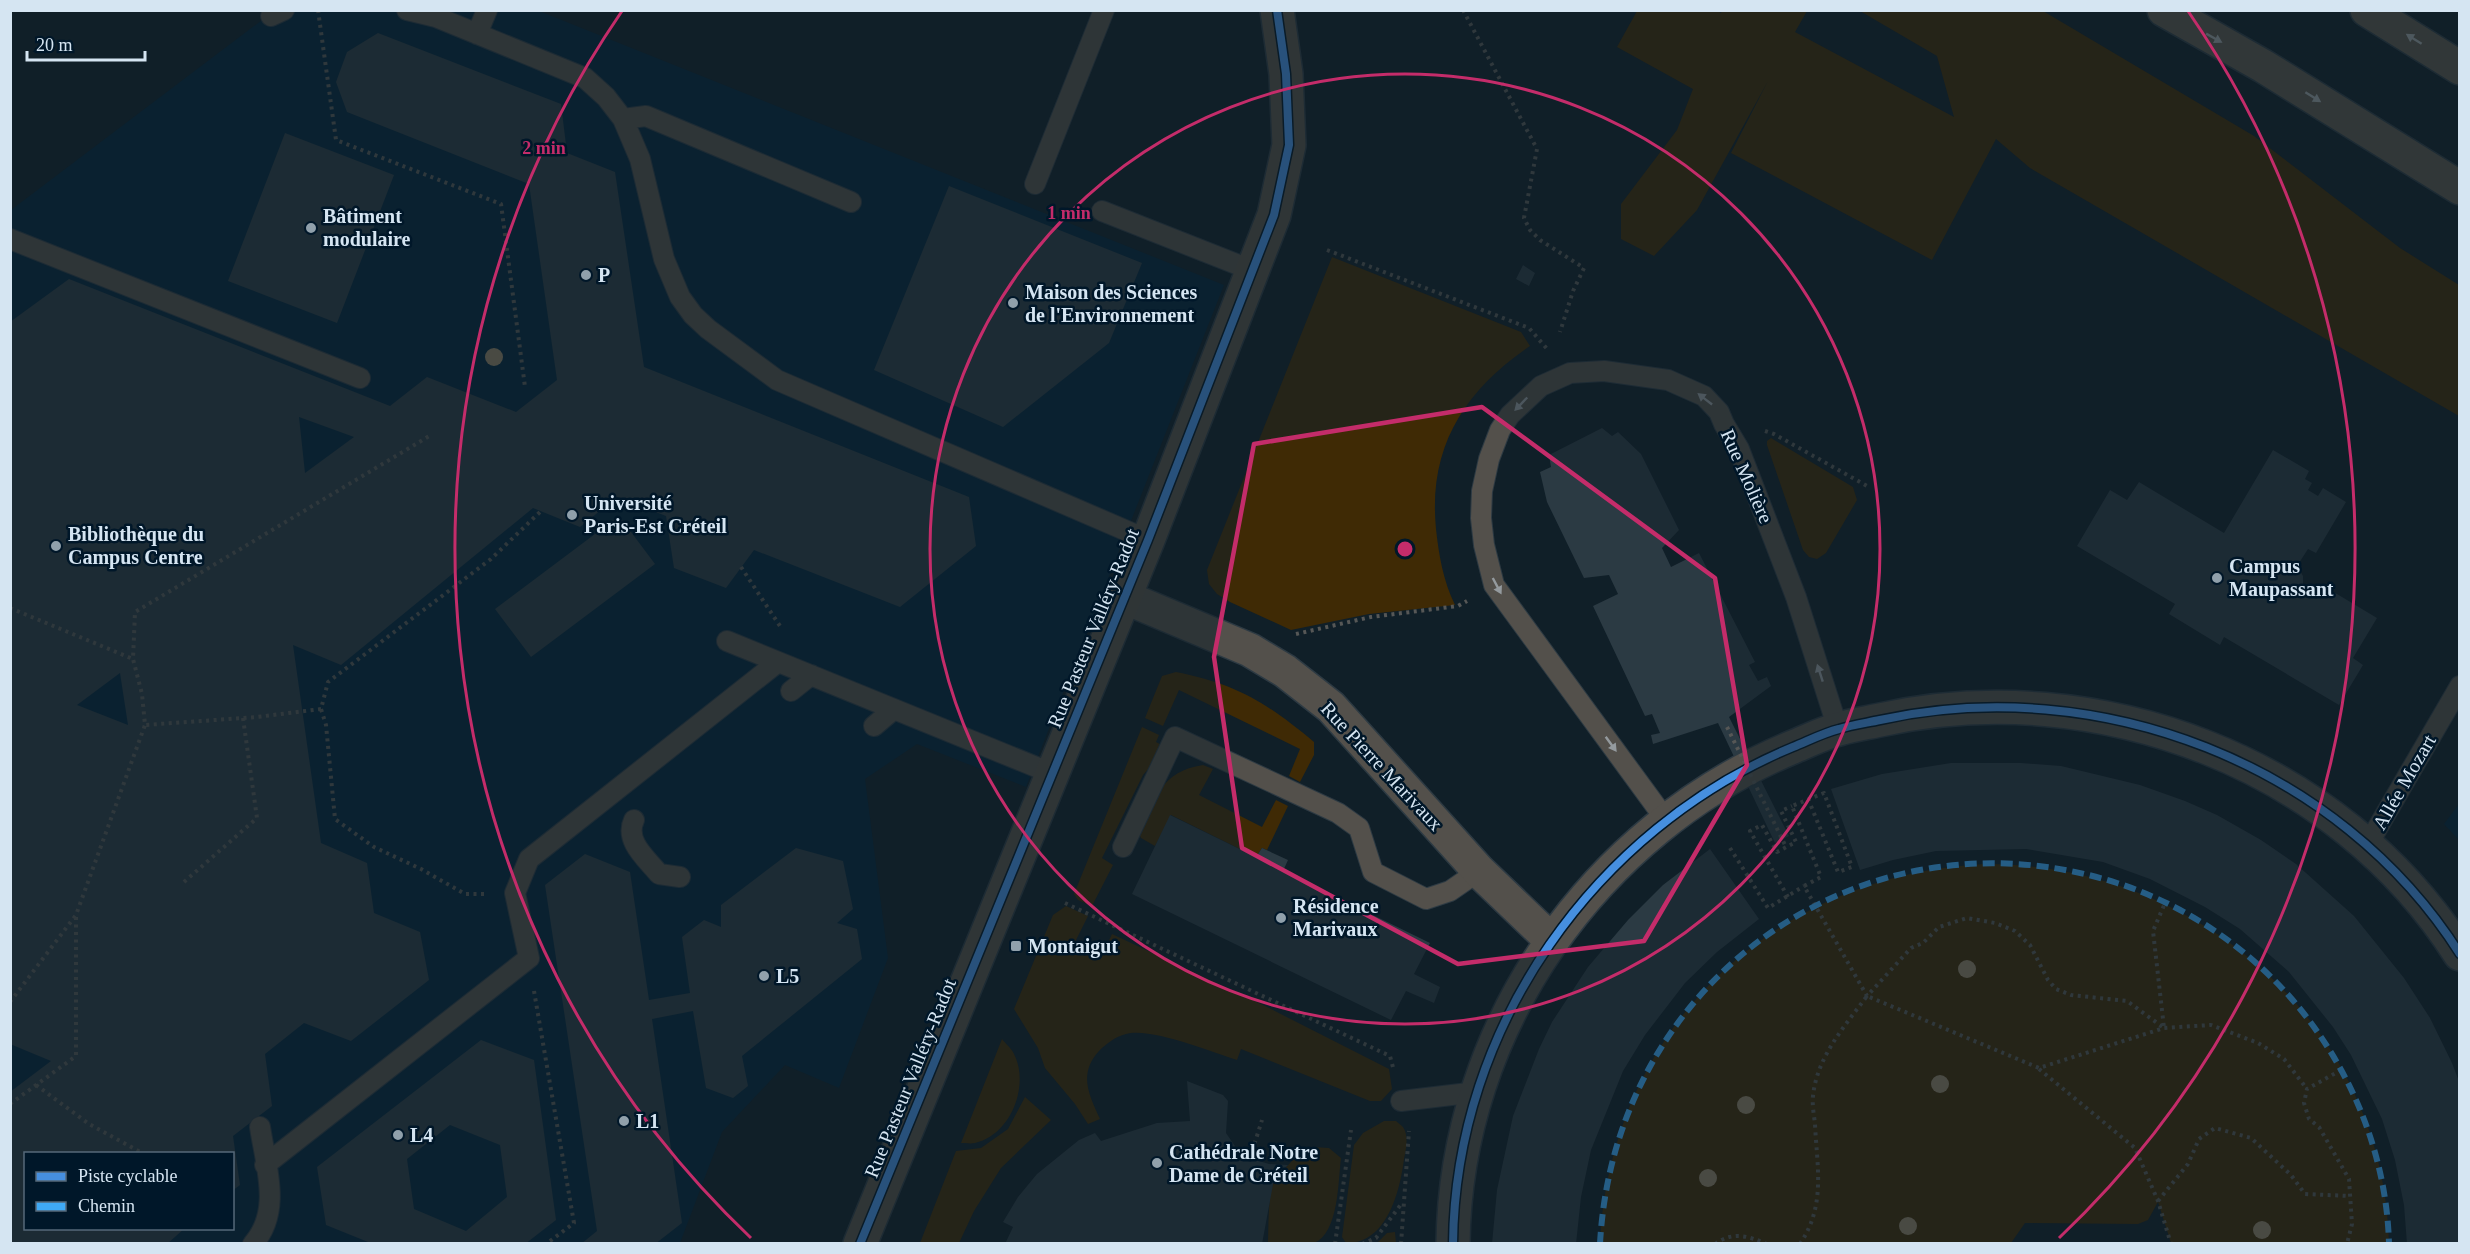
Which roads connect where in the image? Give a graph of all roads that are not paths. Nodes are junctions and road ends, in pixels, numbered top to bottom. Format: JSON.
{"nodes":[{"id":1,"x":407,"y":10,"type":"edge"},
{"id":2,"x":487,"y":10,"type":"edge"},
{"id":3,"x":1104,"y":10,"type":"edge"},
{"id":4,"x":1277,"y":10,"type":"edge"},
{"id":5,"x":2164,"y":10,"type":"edge"},
{"id":6,"x":2367,"y":10,"type":"edge"},
{"id":7,"x":477,"y":34,"type":"junction"},
{"id":8,"x":2460,"y":68,"type":"edge"},
{"id":9,"x":623,"y":119,"type":"junction"},
{"id":10,"x":1035,"y":184,"type":"dead end"},
{"id":11,"x":2460,"y":188,"type":"edge"},
{"id":12,"x":850,"y":202,"type":"dead end"},
{"id":13,"x":1102,"y":211,"type":"dead end"},
{"id":14,"x":10,"y":239,"type":"edge"},
{"id":15,"x":1254,"y":271,"type":"junction"},
{"id":16,"x":360,"y":378,"type":"dead end"},
{"id":17,"x":1148,"y":540,"type":"junction"},
{"id":18,"x":1124,"y":597,"type":"junction"},
{"id":19,"x":727,"y":640,"type":"dead end"},
{"id":20,"x":778,"y":662,"type":"junction"},
{"id":21,"x":811,"y":675,"type":"junction"},
{"id":22,"x":2460,"y":686,"type":"edge"},
{"id":23,"x":791,"y":691,"type":"dead end"},
{"id":24,"x":894,"y":709,"type":"junction"},
{"id":25,"x":873,"y":726,"type":"dead end"},
{"id":26,"x":1838,"y":729,"type":"junction"},
{"id":27,"x":1051,"y":773,"type":"junction"},
{"id":28,"x":634,"y":820,"type":"dead end"},
{"id":29,"x":1666,"y":820,"type":"junction"},
{"id":30,"x":2367,"y":846,"type":"junction"},
{"id":31,"x":1123,"y":847,"type":"dead end"},
{"id":32,"x":1479,"y":871,"type":"junction"},
{"id":33,"x":680,"y":877,"type":"dead end"},
{"id":34,"x":1551,"y":940,"type":"junction"},
{"id":35,"x":2460,"y":954,"type":"edge"},
{"id":36,"x":1477,"y":1092,"type":"junction"},
{"id":37,"x":1401,"y":1101,"type":"road end"},
{"id":38,"x":260,"y":1128,"type":"dead end"},
{"id":39,"x":265,"y":1165,"type":"junction"},
{"id":40,"x":253,"y":1244,"type":"edge"},
{"id":41,"x":860,"y":1244,"type":"edge"},
{"id":42,"x":1453,"y":1244,"type":"edge"}],
"edges":[{"from":1,"to":7,"type":"lane"},
{"from":2,"to":7,"type":"lane"},
{"from":3,"to":10,"type":"lane"},
{"from":4,"to":15,"type":"street","name":"Rue Pasteur Valléry-Radot"},
{"from":5,"to":11,"type":"highway","one_way":true},
{"from":8,"to":6,"type":"highway","one_way":true},
{"from":7,"to":9,"type":"lane"},
{"from":9,"to":12,"type":"lane"},
{"from":9,"to":17,"type":"lane"},
{"from":13,"to":15,"type":"lane"},
{"from":14,"to":16,"type":"lane"},
{"from":15,"to":17,"type":"street","name":"Rue Pasteur Valléry-Radot"},
{"from":17,"to":18,"type":"street","name":"Rue Pasteur Valléry-Radot"},
{"from":18,"to":27,"type":"street","name":"Rue Pasteur Valléry-Radot"},
{"from":18,"to":32,"type":"street","name":"Rue Pierre Marivaux"},
{"from":19,"to":20,"type":"lane"},
{"from":20,"to":21,"type":"lane"},
{"from":20,"to":39,"type":"lane"},
{"from":21,"to":23,"type":"lane"},
{"from":21,"to":24,"type":"lane"},
{"from":22,"to":30,"type":"lane","name":"Allée Mozart"},
{"from":24,"to":25,"type":"lane"},
{"from":24,"to":27,"type":"lane"},
{"from":26,"to":29,"type":"street"},
{"from":26,"to":29,"type":"lane","name":"Rue Molière","one_way":true},
{"from":26,"to":30,"type":"street"},
{"from":27,"to":41,"type":"street","name":"Rue Pasteur Valléry-Radot"},
{"from":28,"to":33,"type":"lane"},
{"from":29,"to":34,"type":"street"},
{"from":30,"to":35,"type":"street"},
{"from":31,"to":32,"type":"lane"},
{"from":32,"to":34,"type":"street","name":"Rue Pierre Marivaux"},
{"from":34,"to":36,"type":"street"},
{"from":36,"to":37,"type":"lane"},
{"from":36,"to":42,"type":"street"},
{"from":38,"to":39,"type":"lane"},
{"from":39,"to":40,"type":"lane"}]}
